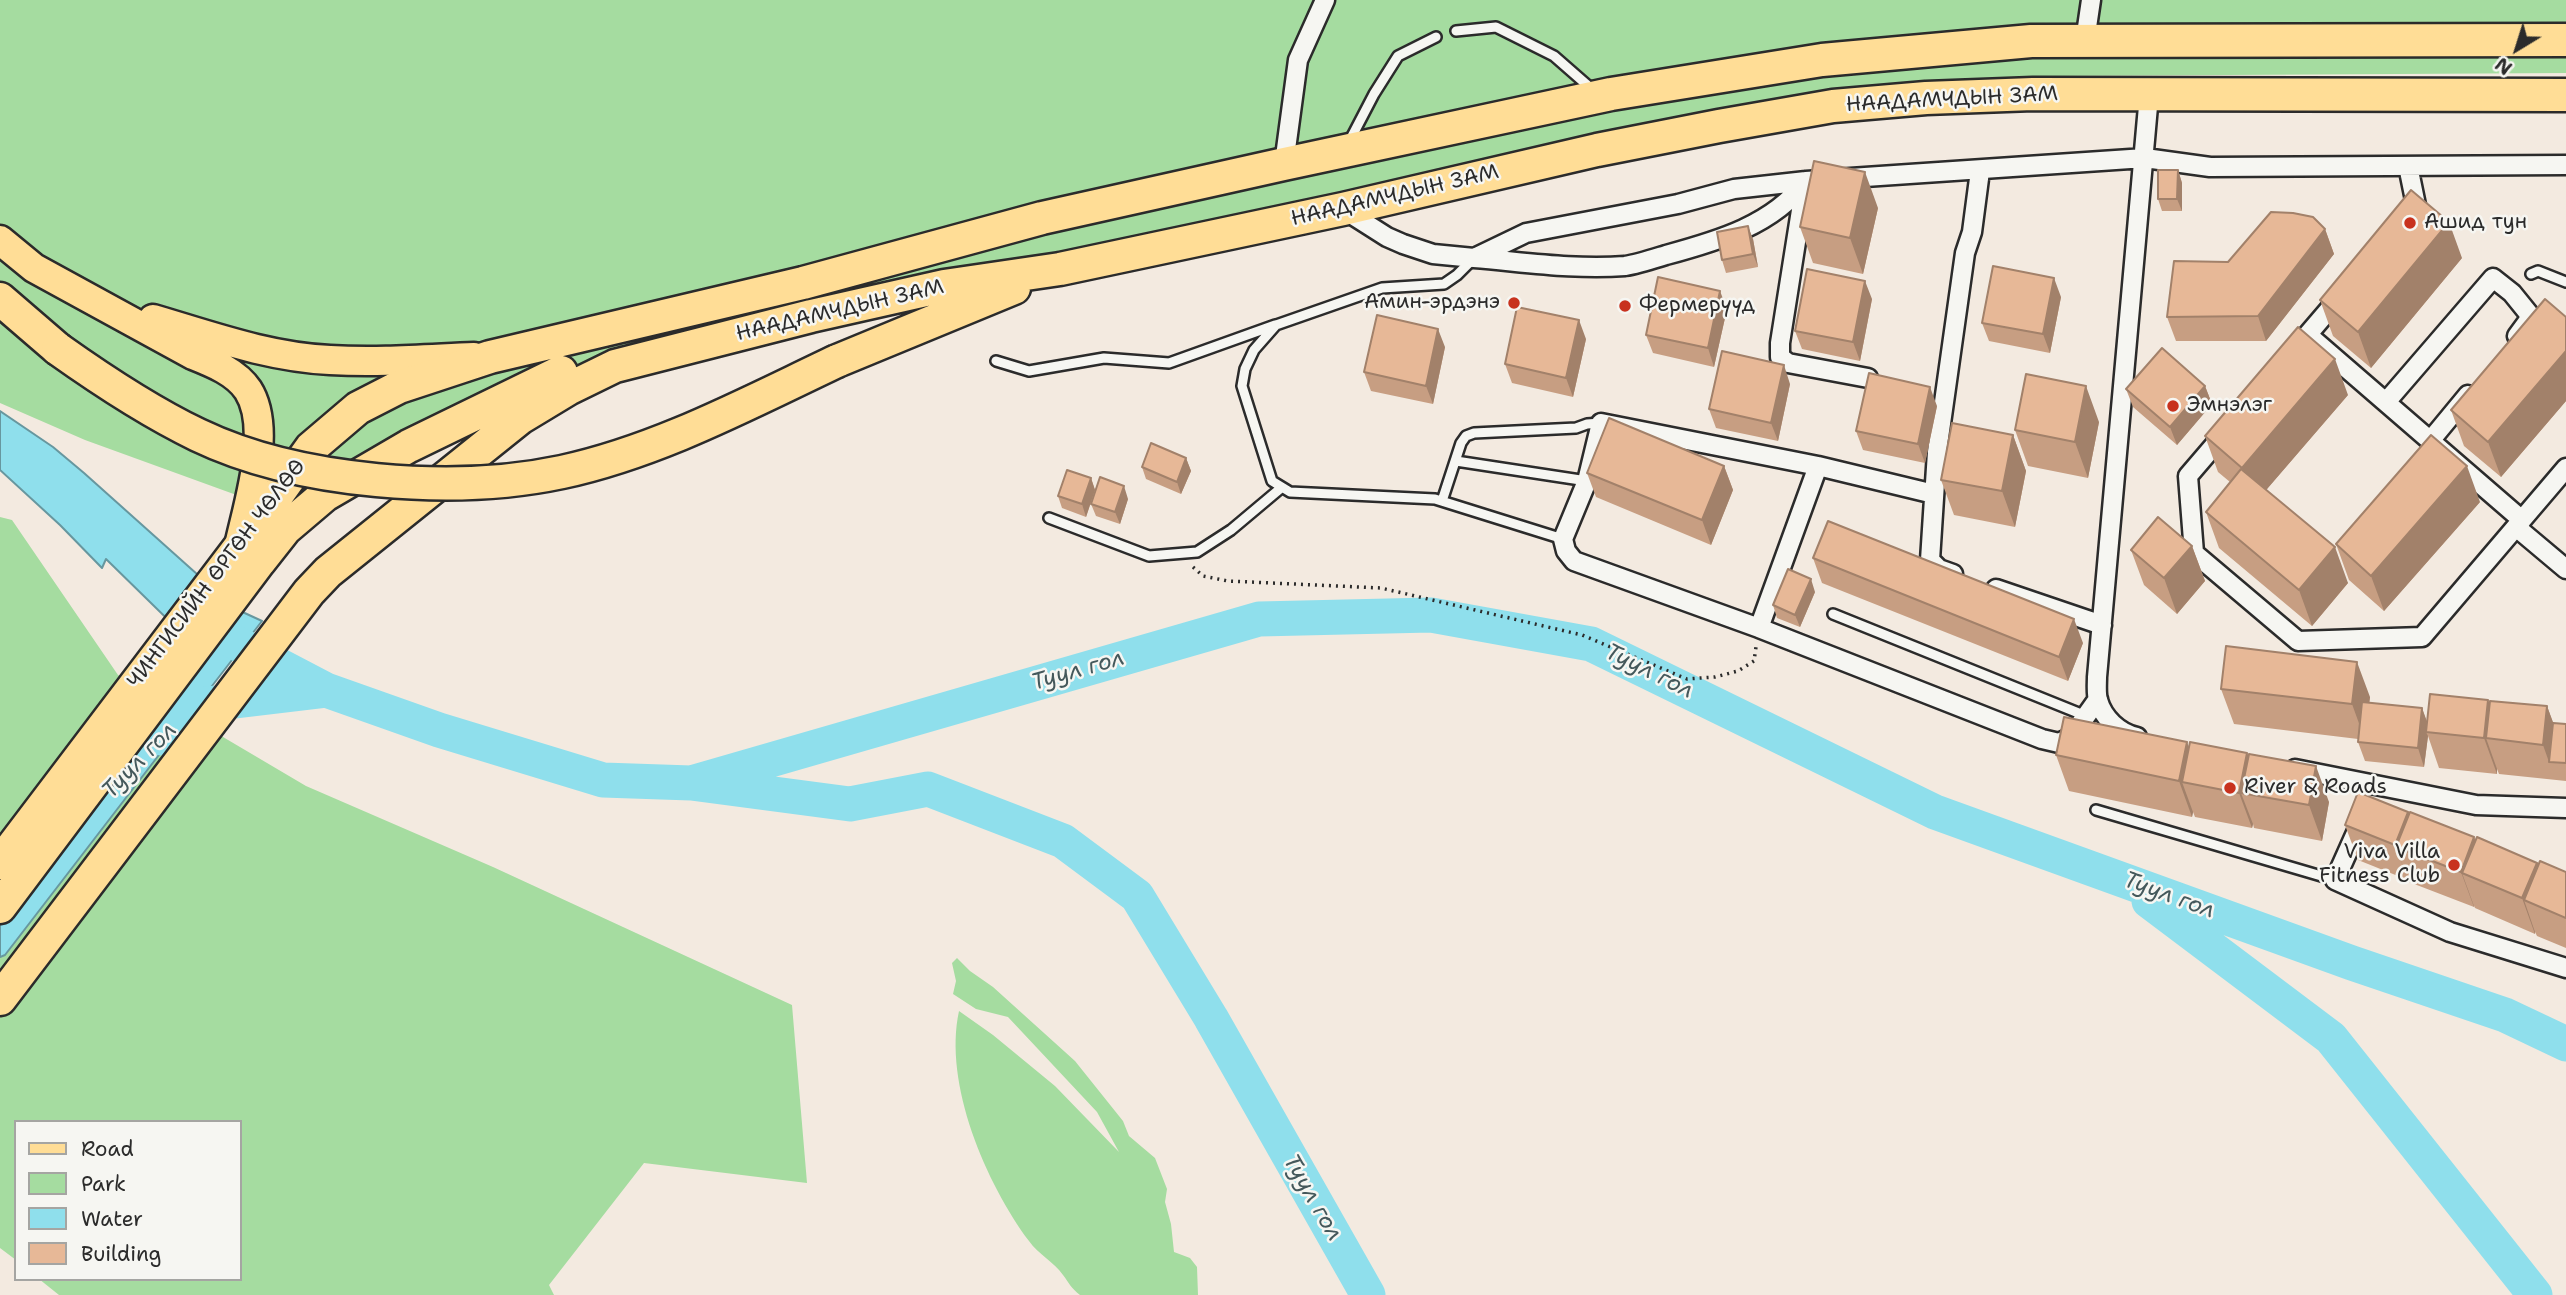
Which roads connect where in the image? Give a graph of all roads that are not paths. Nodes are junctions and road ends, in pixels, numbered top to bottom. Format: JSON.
{"nodes":[{"id":1,"x":1325,"y":0,"type":"edge"},
{"id":2,"x":2091,"y":0,"type":"edge"},
{"id":3,"x":1456,"y":31,"type":"dead end"},
{"id":4,"x":1436,"y":37,"type":"dead end"},
{"id":5,"x":2566,"y":40,"type":"edge"},
{"id":6,"x":2085,"y":41,"type":"junction"},
{"id":7,"x":2149,"y":94,"type":"junction"},
{"id":8,"x":2566,"y":95,"type":"edge"},
{"id":9,"x":1601,"y":96,"type":"junction"},
{"id":10,"x":1345,"y":151,"type":"junction"},
{"id":11,"x":2145,"y":158,"type":"junction"},
{"id":12,"x":1284,"y":164,"type":"junction"},
{"id":13,"x":2566,"y":165,"type":"edge"},
{"id":14,"x":2408,"y":166,"type":"junction"},
{"id":15,"x":1980,"y":171,"type":"junction"},
{"id":16,"x":1806,"y":181,"type":"junction"},
{"id":17,"x":1343,"y":209,"type":"junction"},
{"id":18,"x":2400,"y":225,"type":"edge"},
{"id":19,"x":0,"y":240,"type":"edge"},
{"id":20,"x":1474,"y":257,"type":"junction"},
{"id":21,"x":1060,"y":269,"type":"junction"},
{"id":22,"x":2530,"y":274,"type":"dead end"},
{"id":23,"x":2566,"y":282,"type":"edge"},
{"id":24,"x":2350,"y":285,"type":"edge"},
{"id":25,"x":0,"y":299,"type":"edge"},
{"id":26,"x":103,"y":305,"type":"junction"},
{"id":27,"x":811,"y":316,"type":"junction"},
{"id":28,"x":1276,"y":325,"type":"junction"},
{"id":29,"x":2308,"y":335,"type":"junction"},
{"id":30,"x":2504,"y":351,"type":"edge"},
{"id":31,"x":490,"y":357,"type":"junction"},
{"id":32,"x":996,"y":361,"type":"dead end"},
{"id":33,"x":2282,"y":365,"type":"edge"},
{"id":34,"x":1868,"y":378,"type":"edge"},
{"id":35,"x":2479,"y":381,"type":"edge"},
{"id":36,"x":2386,"y":402,"type":"junction"},
{"id":37,"x":2239,"y":416,"type":"edge"},
{"id":38,"x":1601,"y":423,"type":"junction"},
{"id":39,"x":2430,"y":441,"type":"junction"},
{"id":40,"x":1456,"y":461,"type":"junction"},
{"id":41,"x":1818,"y":466,"type":"junction"},
{"id":42,"x":2566,"y":468,"type":"edge"},
{"id":43,"x":1587,"y":481,"type":"junction"},
{"id":44,"x":1281,"y":488,"type":"junction"},
{"id":45,"x":1934,"y":494,"type":"junction"},
{"id":46,"x":1442,"y":501,"type":"junction"},
{"id":47,"x":1049,"y":518,"type":"dead end"},
{"id":48,"x":2519,"y":523,"type":"junction"},
{"id":49,"x":1563,"y":540,"type":"junction"},
{"id":50,"x":249,"y":555,"type":"junction"},
{"id":51,"x":2566,"y":569,"type":"edge"},
{"id":52,"x":1833,"y":614,"type":"dead end"},
{"id":53,"x":2102,"y":625,"type":"junction"},
{"id":54,"x":1759,"y":628,"type":"junction"},
{"id":55,"x":2098,"y":699,"type":"junction"},
{"id":56,"x":2086,"y":716,"type":"junction"},
{"id":57,"x":2152,"y":740,"type":"edge"},
{"id":58,"x":2271,"y":764,"type":"edge"},
{"id":59,"x":2372,"y":797,"type":"junction"},
{"id":60,"x":2566,"y":808,"type":"edge"},
{"id":61,"x":2096,"y":810,"type":"dead end"},
{"id":62,"x":0,"y":863,"type":"edge"},
{"id":63,"x":2335,"y":880,"type":"junction"},
{"id":64,"x":0,"y":908,"type":"edge"},
{"id":65,"x":2566,"y":968,"type":"edge"},
{"id":66,"x":0,"y":999,"type":"edge"}],
"edges":[{"from":1,"to":12,"type":"street"},
{"from":2,"to":6,"type":"street"},
{"from":3,"to":9,"type":"lane"},
{"from":4,"to":10,"type":"lane"},
{"from":5,"to":6,"type":"highway","name":"НААДАМЧДЫН ЗАМ"},
{"from":6,"to":9,"type":"highway","name":"НААДАМЧДЫН ЗАМ"},
{"from":7,"to":8,"type":"highway","name":"НААДАМЧДЫН ЗАМ"},
{"from":7,"to":11,"type":"street"},
{"from":7,"to":17,"type":"highway","name":"НААДАМЧДЫН ЗАМ"},
{"from":9,"to":10,"type":"highway","name":"НААДАМЧДЫН ЗАМ"},
{"from":10,"to":12,"type":"highway","name":"НААДАМЧДЫН ЗАМ"},
{"from":11,"to":14,"type":"street"},
{"from":11,"to":15,"type":"street"},
{"from":11,"to":53,"type":"street"},
{"from":12,"to":31,"type":"highway","name":"НААДАМЧДЫН ЗАМ"},
{"from":13,"to":14,"type":"street"},
{"from":14,"to":18,"type":"street"},
{"from":15,"to":16,"type":"street"},
{"from":15,"to":45,"type":"street"},
{"from":16,"to":20,"type":"street"},
{"from":16,"to":20,"type":"street"},
{"from":16,"to":34,"type":"street"},
{"from":17,"to":20,"type":"street"},
{"from":17,"to":21,"type":"highway","name":"НААДАМЧДЫН ЗАМ"},
{"from":19,"to":26,"type":"main road"},
{"from":20,"to":28,"type":"lane"},
{"from":21,"to":25,"type":"highway","bridge":true},
{"from":21,"to":27,"type":"highway","name":"НААДАМЧДЫН ЗАМ"},
{"from":22,"to":23,"type":"lane"},
{"from":24,"to":29,"type":"street"},
{"from":26,"to":31,"type":"main road"},
{"from":26,"to":50,"type":"main road"},
{"from":27,"to":50,"type":"highway"},
{"from":27,"to":66,"type":"highway","name":"НААДАМЧДЫН ЗАМ"},
{"from":28,"to":32,"type":"lane"},
{"from":28,"to":44,"type":"lane"},
{"from":29,"to":33,"type":"street"},
{"from":29,"to":36,"type":"street"},
{"from":30,"to":36,"type":"street"},
{"from":31,"to":50,"type":"highway","name":"ЧИНГИСИЙН ӨРГӨН ЧӨЛӨӨ"},
{"from":35,"to":39,"type":"street"},
{"from":36,"to":39,"type":"street"},
{"from":37,"to":48,"type":"street"},
{"from":38,"to":40,"type":"lane"},
{"from":38,"to":41,"type":"street"},
{"from":38,"to":43,"type":"street"},
{"from":39,"to":48,"type":"street"},
{"from":40,"to":43,"type":"lane"},
{"from":40,"to":46,"type":"lane"},
{"from":41,"to":45,"type":"street"},
{"from":41,"to":54,"type":"street"},
{"from":42,"to":48,"type":"street"},
{"from":43,"to":49,"type":"street"},
{"from":44,"to":46,"type":"lane"},
{"from":44,"to":47,"type":"lane"},
{"from":45,"to":53,"type":"street"},
{"from":46,"to":49,"type":"lane"},
{"from":48,"to":51,"type":"street"},
{"from":49,"to":54,"type":"street"},
{"from":50,"to":62,"type":"highway","name":"ЧИНГИСИЙН ӨРГӨН ЧӨЛӨӨ"},
{"from":50,"to":64,"type":"highway"},
{"from":52,"to":56,"type":"lane"},
{"from":53,"to":55,"type":"street"},
{"from":54,"to":56,"type":"street"},
{"from":55,"to":56,"type":"street"},
{"from":55,"to":57,"type":"street"},
{"from":58,"to":59,"type":"street"},
{"from":59,"to":60,"type":"street"},
{"from":59,"to":63,"type":"street"},
{"from":61,"to":63,"type":"lane"},
{"from":63,"to":65,"type":"street"}]}
